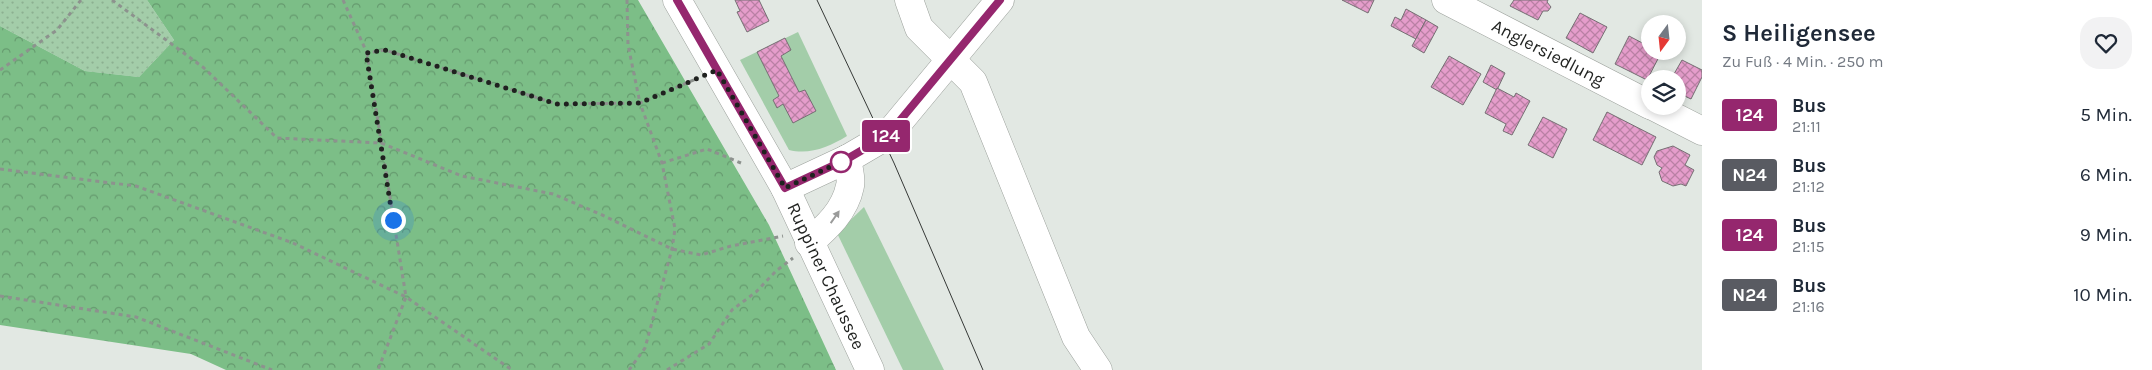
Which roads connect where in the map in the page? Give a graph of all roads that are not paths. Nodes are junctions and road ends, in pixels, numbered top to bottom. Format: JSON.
{"nodes":[{"id":1,"x":677,"y":0,"type":"edge"},
{"id":2,"x":909,"y":0,"type":"edge"},
{"id":3,"x":1000,"y":0,"type":"edge"},
{"id":4,"x":1446,"y":0,"type":"edge"},
{"id":5,"x":951,"y":58,"type":"junction"},
{"id":6,"x":1641,"y":99,"type":"edge"},
{"id":7,"x":1671,"y":115,"type":"edge"},
{"id":8,"x":1702,"y":131,"type":"edge"},
{"id":9,"x":847,"y":159,"type":"junction"},
{"id":10,"x":785,"y":188,"type":"junction"},
{"id":11,"x":796,"y":245,"type":"junction"},
{"id":12,"x":870,"y":370,"type":"edge"},
{"id":13,"x":1098,"y":370,"type":"edge"}],
"edges":[{"from":1,"to":10,"type":"main road","name":"Ruppiner Chaussee"},
{"from":2,"to":5,"type":"main road"},
{"from":3,"to":5,"type":"main road"},
{"from":4,"to":6,"type":"main road","name":"Anglersiedlung"},
{"from":5,"to":9,"type":"main road"},
{"from":5,"to":13,"type":"main road"},
{"from":7,"to":8,"type":"main road","name":"Anglersiedlung"},
{"from":9,"to":10,"type":"main road"},
{"from":11,"to":9,"type":"main road","one_way":true},
{"from":10,"to":11,"type":"main road","name":"Ruppiner Chaussee"},
{"from":11,"to":12,"type":"main road","name":"Ruppiner Chaussee"}]}
